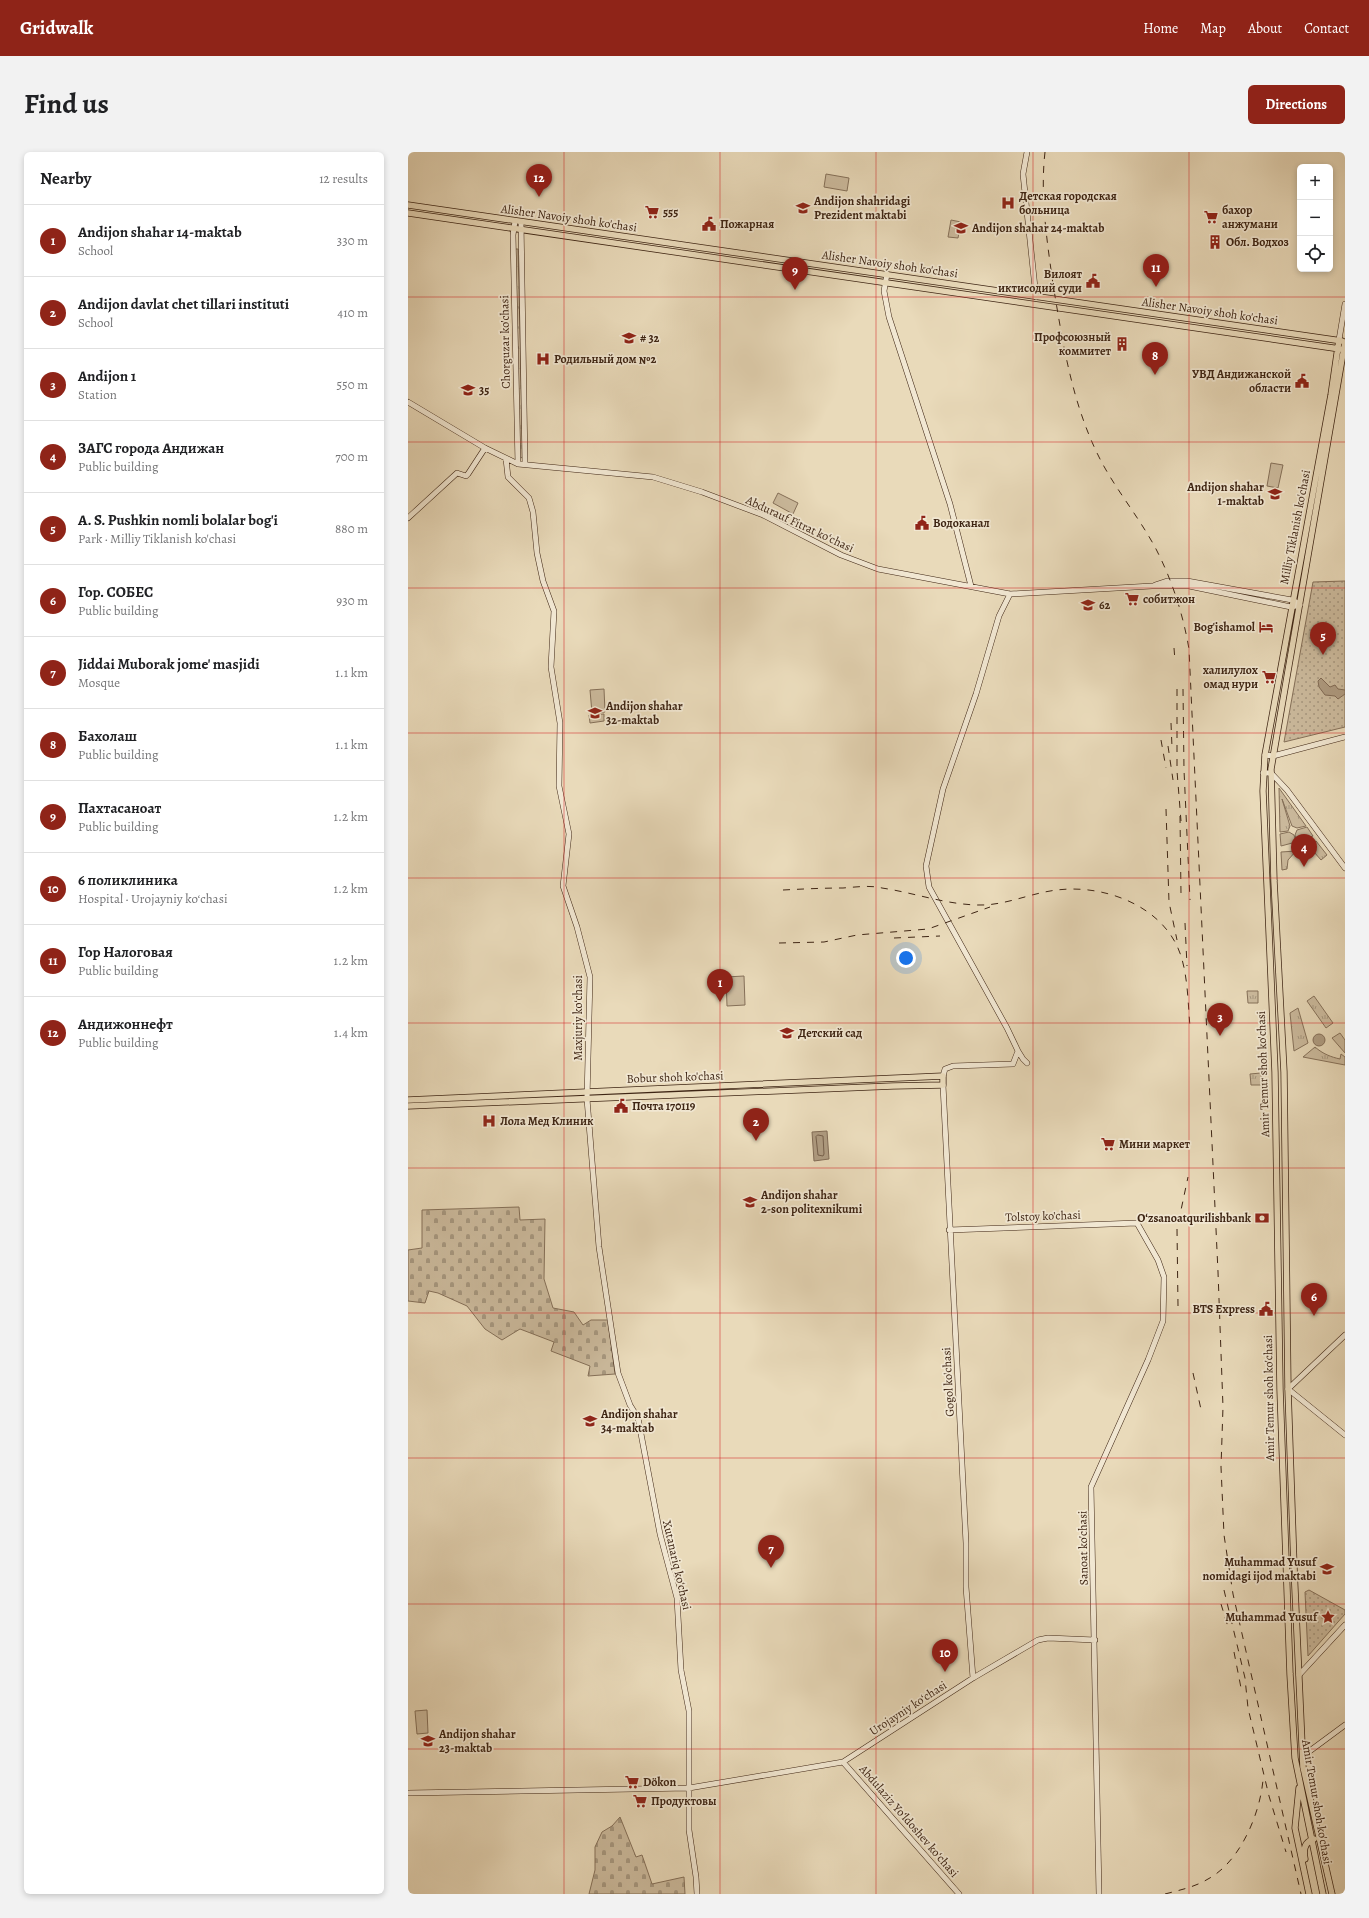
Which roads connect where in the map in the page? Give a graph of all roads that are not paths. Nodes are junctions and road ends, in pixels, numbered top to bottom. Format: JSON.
{"nodes":[{"id":1,"x":1027,"y":152,"type":"edge"},
{"id":2,"x":408,"y":205,"type":"edge"},
{"id":3,"x":408,"y":213,"type":"edge"},
{"id":4,"x":518,"y":221,"type":"junction"},
{"id":5,"x":513,"y":229,"type":"junction"},
{"id":6,"x":520,"y":230,"type":"junction"},
{"id":7,"x":699,"y":247,"type":"junction"},
{"id":8,"x":711,"y":249,"type":"junction"},
{"id":9,"x":698,"y":256,"type":"junction"},
{"id":10,"x":710,"y":257,"type":"junction"},
{"id":11,"x":796,"y":262,"type":"junction"},
{"id":12,"x":794,"y":270,"type":"junction"},
{"id":13,"x":887,"y":274,"type":"junction"},
{"id":14,"x":941,"y":282,"type":"junction"},
{"id":15,"x":886,"y":283,"type":"junction"},
{"id":16,"x":940,"y":291,"type":"junction"},
{"id":17,"x":1036,"y":297,"type":"junction"},
{"id":18,"x":1345,"y":304,"type":"edge"},
{"id":19,"x":1339,"y":340,"type":"junction"},
{"id":20,"x":1345,"y":342,"type":"edge"},
{"id":21,"x":1337,"y":348,"type":"junction"},
{"id":22,"x":1344,"y":350,"type":"edge"},
{"id":23,"x":408,"y":402,"type":"edge"},
{"id":24,"x":485,"y":448,"type":"junction"},
{"id":25,"x":506,"y":459,"type":"junction"},
{"id":26,"x":518,"y":464,"type":"junction"},
{"id":27,"x":525,"y":464,"type":"junction"},
{"id":28,"x":408,"y":518,"type":"edge"},
{"id":29,"x":971,"y":586,"type":"junction"},
{"id":30,"x":1152,"y":586,"type":"junction"},
{"id":31,"x":1010,"y":594,"type":"junction"},
{"id":32,"x":1292,"y":600,"type":"junction"},
{"id":33,"x":1300,"y":605,"type":"junction"},
{"id":34,"x":1291,"y":607,"type":"junction"},
{"id":35,"x":1345,"y":737,"type":"edge"},
{"id":36,"x":1265,"y":755,"type":"junction"},
{"id":37,"x":1273,"y":756,"type":"junction"},
{"id":38,"x":1264,"y":773,"type":"junction"},
{"id":39,"x":1271,"y":773,"type":"junction"},
{"id":40,"x":1345,"y":868,"type":"edge"},
{"id":41,"x":1018,"y":1051,"type":"junction"},
{"id":42,"x":1027,"y":1063,"type":"dead end"},
{"id":43,"x":1276,"y":1072,"type":"junction"},
{"id":44,"x":1284,"y":1072,"type":"junction"},
{"id":45,"x":943,"y":1076,"type":"junction"},
{"id":46,"x":892,"y":1078,"type":"junction"},
{"id":47,"x":871,"y":1079,"type":"junction"},
{"id":48,"x":943,"y":1085,"type":"junction"},
{"id":49,"x":893,"y":1086,"type":"junction"},
{"id":50,"x":871,"y":1087,"type":"junction"},
{"id":51,"x":588,"y":1091,"type":"junction"},
{"id":52,"x":587,"y":1099,"type":"junction"},
{"id":53,"x":408,"y":1100,"type":"edge"},
{"id":54,"x":408,"y":1106,"type":"edge"},
{"id":55,"x":1137,"y":1223,"type":"joint"},
{"id":56,"x":949,"y":1230,"type":"junction"},
{"id":57,"x":1345,"y":1336,"type":"edge"},
{"id":58,"x":1288,"y":1389,"type":"junction"},
{"id":59,"x":1280,"y":1390,"type":"junction"},
{"id":60,"x":1345,"y":1435,"type":"edge"},
{"id":61,"x":1345,"y":1625,"type":"edge"},
{"id":62,"x":1095,"y":1640,"type":"junction"},
{"id":63,"x":1299,"y":1676,"type":"junction"},
{"id":64,"x":973,"y":1678,"type":"junction"},
{"id":65,"x":1345,"y":1725,"type":"edge"},
{"id":66,"x":1303,"y":1756,"type":"junction"},
{"id":67,"x":843,"y":1762,"type":"junction"},
{"id":68,"x":1299,"y":1783,"type":"junction"},
{"id":69,"x":689,"y":1788,"type":"junction"},
{"id":70,"x":408,"y":1793,"type":"edge"},
{"id":71,"x":1318,"y":1838,"type":"junction"},
{"id":72,"x":1311,"y":1840,"type":"junction"},
{"id":73,"x":697,"y":1894,"type":"edge"},
{"id":74,"x":959,"y":1894,"type":"edge"},
{"id":75,"x":1099,"y":1894,"type":"edge"},
{"id":76,"x":1311,"y":1894,"type":"edge"},
{"id":77,"x":1323,"y":1894,"type":"edge"},
{"id":78,"x":1332,"y":1894,"type":"edge"}],
"edges":[{"from":1,"to":17,"type":"main road"},
{"from":2,"to":4,"type":"main road","name":"Alisher Navoiy shoh ko'chasi"},
{"from":3,"to":5,"type":"main road","name":"Alisher Navoiy shoh ko'chasi"},
{"from":4,"to":5,"type":"main road","name":"Chorguzar ko'chasi"},
{"from":4,"to":6,"type":"main road","name":"Chorguzar ko'chasi"},
{"from":4,"to":7,"type":"main road","name":"Alisher Navoiy shoh ko'chasi"},
{"from":5,"to":6,"type":"main road","name":"Alisher Navoiy shoh ko'chasi"},
{"from":5,"to":26,"type":"main road","name":"Chorguzar ko'chasi"},
{"from":6,"to":9,"type":"main road","name":"Alisher Navoiy shoh ko'chasi"},
{"from":6,"to":27,"type":"main road","name":"Chorguzar ko'chasi"},
{"from":7,"to":8,"type":"main road","name":"Alisher Navoiy shoh ko'chasi"},
{"from":7,"to":9,"type":"main road"},
{"from":8,"to":10,"type":"main road"},
{"from":8,"to":11,"type":"main road","name":"Alisher Navoiy shoh ko'chasi"},
{"from":9,"to":10,"type":"main road","name":"Alisher Navoiy shoh ko'chasi"},
{"from":10,"to":12,"type":"main road","name":"Alisher Navoiy shoh ko'chasi"},
{"from":11,"to":12,"type":"main road"},
{"from":11,"to":13,"type":"main road","name":"Alisher Navoiy shoh ko'chasi"},
{"from":12,"to":15,"type":"main road","name":"Alisher Navoiy shoh ko'chasi"},
{"from":13,"to":14,"type":"main road","name":"Alisher Navoiy shoh ko'chasi"},
{"from":13,"to":15,"type":"main road"},
{"from":14,"to":16,"type":"main road"},
{"from":14,"to":17,"type":"main road","name":"Alisher Navoiy shoh ko'chasi"},
{"from":15,"to":16,"type":"main road","name":"Alisher Navoiy shoh ko'chasi"},
{"from":15,"to":29,"type":"main road"},
{"from":16,"to":21,"type":"main road","name":"Alisher Navoiy shoh ko'chasi"},
{"from":17,"to":19,"type":"main road","name":"Alisher Navoiy shoh ko'chasi"},
{"from":18,"to":19,"type":"main road","name":"Milliy Tiklanish ko'chasi"},
{"from":19,"to":20,"type":"main road","name":"Alisher Navoiy shoh ko'chasi"},
{"from":19,"to":21,"type":"main road","name":"Milliy Tiklanish ko'chasi"},
{"from":20,"to":22,"type":"main road","name":"Milliy Tiklanish ko'chasi"},
{"from":21,"to":22,"type":"main road","name":"Alisher Navoiy shoh ko'chasi"},
{"from":21,"to":32,"type":"main road","name":"Milliy Tiklanish ko'chasi"},
{"from":22,"to":33,"type":"main road","name":"Milliy Tiklanish ko'chasi"},
{"from":23,"to":24,"type":"main road","name":"Abdurauf Fitrat koʻchasi"},
{"from":24,"to":25,"type":"main road","name":"Abdurauf Fitrat koʻchasi"},
{"from":24,"to":28,"type":"main road"},
{"from":25,"to":26,"type":"main road","name":"Abdurauf Fitrat koʻchasi"},
{"from":25,"to":51,"type":"main road","name":"Maxjuriy koʻchasi"},
{"from":26,"to":27,"type":"main road","name":"Abdurauf Fitrat koʻchasi"},
{"from":27,"to":29,"type":"main road","name":"Abdurauf Fitrat koʻchasi"},
{"from":29,"to":31,"type":"main road","name":"Abdurauf Fitrat koʻchasi"},
{"from":30,"to":31,"type":"main road","name":"Abdurauf Fitrat koʻchasi"},
{"from":30,"to":32,"type":"main road","name":"Abdurauf Fitrat koʻchasi"},
{"from":30,"to":34,"type":"main road","name":"Abdurauf Fitrat koʻchasi"},
{"from":31,"to":41,"type":"main road"},
{"from":32,"to":33,"type":"main road","name":"Abdurauf Fitrat koʻchasi"},
{"from":32,"to":34,"type":"main road","name":"Milliy Tiklanish ko'chasi"},
{"from":33,"to":34,"type":"main road","name":"Abdurauf Fitrat koʻchasi"},
{"from":33,"to":37,"type":"main road","name":"Milliy Tiklanish ko'chasi"},
{"from":34,"to":36,"type":"main road","name":"Milliy Tiklanish ko'chasi"},
{"from":35,"to":37,"type":"main road"},
{"from":36,"to":37,"type":"main road"},
{"from":36,"to":38,"type":"main road","name":"Amir Temur shoh ko'chasi"},
{"from":37,"to":39,"type":"main road","name":"Amir Temur shoh ko'chasi"},
{"from":38,"to":39,"type":"main road"},
{"from":38,"to":43,"type":"main road","name":"Amir Temur shoh ko'chasi"},
{"from":39,"to":40,"type":"main road"},
{"from":39,"to":44,"type":"main road","name":"Amir Temur shoh ko'chasi"},
{"from":41,"to":42,"type":"main road"},
{"from":41,"to":45,"type":"main road"},
{"from":43,"to":44,"type":"main road"},
{"from":43,"to":59,"type":"main road","name":"Amir Temur shoh ko'chasi"},
{"from":44,"to":58,"type":"main road","name":"Amir Temur shoh ko'chasi"},
{"from":45,"to":46,"type":"main road","name":"Bobur shoh ko'chasi"},
{"from":45,"to":48,"type":"main road"},
{"from":46,"to":47,"type":"main road","name":"Bobur shoh ko'chasi"},
{"from":46,"to":49,"type":"main road"},
{"from":47,"to":50,"type":"main road"},
{"from":47,"to":51,"type":"main road","name":"Bobur shoh ko'chasi"},
{"from":48,"to":49,"type":"main road","name":"Bobur shoh ko'chasi"},
{"from":48,"to":56,"type":"main road","name":"Gogol ko'chasi"},
{"from":49,"to":50,"type":"main road","name":"Bobur shoh ko'chasi"},
{"from":50,"to":52,"type":"main road","name":"Bobur shoh ko'chasi"},
{"from":51,"to":52,"type":"main road","name":"Maxjuriy koʻchasi"},
{"from":51,"to":53,"type":"main road","name":"Bobur shoh ko'chasi"},
{"from":52,"to":54,"type":"main road","name":"Bobur shoh ko'chasi"},
{"from":52,"to":69,"type":"main road","name":"Xutanariq koʻchasi"},
{"from":55,"to":56,"type":"main road","name":"Tolstoy ko'chasi"},
{"from":55,"to":62,"type":"main road","name":"Sanoat ko'chasi"},
{"from":56,"to":64,"type":"main road","name":"Gogol ko'chasi"},
{"from":57,"to":58,"type":"main road"},
{"from":58,"to":59,"type":"main road"},
{"from":58,"to":60,"type":"main road"},
{"from":58,"to":63,"type":"main road","name":"Amir Temur shoh ko'chasi"},
{"from":59,"to":68,"type":"main road","name":"Amir Temur shoh ko'chasi"},
{"from":61,"to":63,"type":"main road"},
{"from":62,"to":64,"type":"main road","name":"Urоjayniy koʻchasi"},
{"from":62,"to":75,"type":"main road","name":"Sanoat ko'chasi"},
{"from":63,"to":66,"type":"main road","name":"Amir Temur shoh ko'chasi"},
{"from":64,"to":67,"type":"main road","name":"Urоjayniy koʻchasi"},
{"from":65,"to":66,"type":"main road"},
{"from":66,"to":71,"type":"main road","name":"Amir Temur shoh ko'chasi"},
{"from":67,"to":69,"type":"main road"},
{"from":67,"to":74,"type":"main road","name":"Abdulaziz Yoʻldoshev koʻchasi"},
{"from":68,"to":72,"type":"main road","name":"Amir Temur shoh ko'chasi"},
{"from":68,"to":76,"type":"main road"},
{"from":69,"to":70,"type":"main road"},
{"from":69,"to":73,"type":"main road","name":"Xutanariq koʻchasi"},
{"from":71,"to":72,"type":"main road"},
{"from":71,"to":78,"type":"main road","name":"Amir Temur shoh ko'chasi"},
{"from":72,"to":76,"type":"main road"},
{"from":72,"to":77,"type":"main road","name":"Amir Temur shoh ko'chasi"}]}
